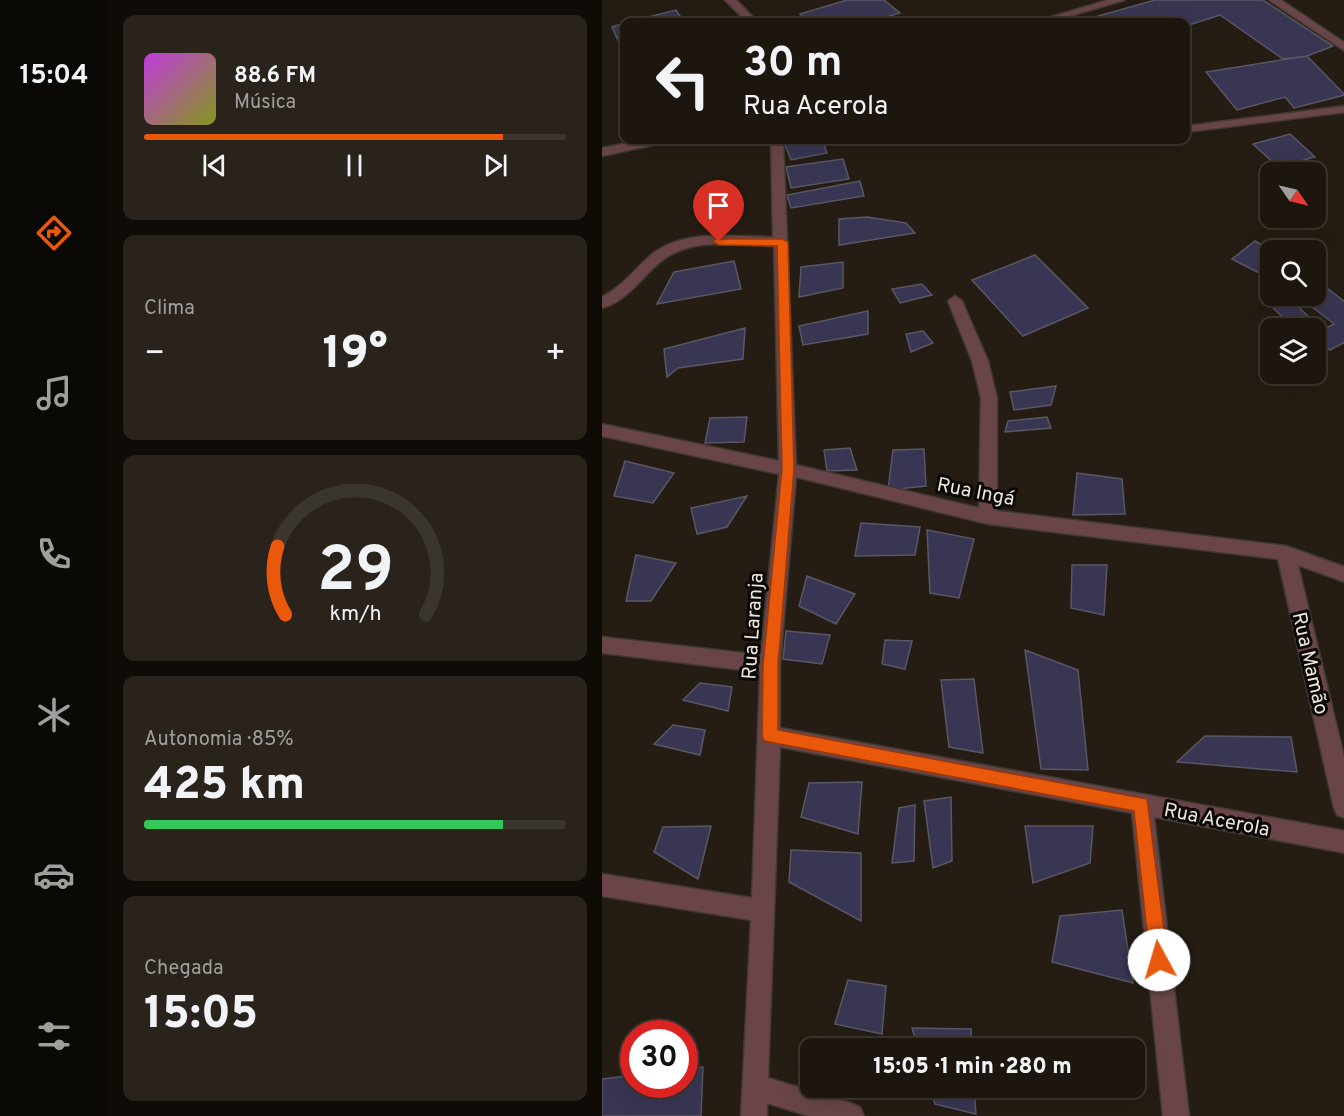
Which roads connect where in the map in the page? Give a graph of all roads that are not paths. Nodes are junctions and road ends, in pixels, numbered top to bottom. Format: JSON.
{"nodes":[{"id":1,"x":730,"y":0,"type":"edge"},
{"id":2,"x":1120,"y":0,"type":"edge"},
{"id":3,"x":1274,"y":0,"type":"edge"},
{"id":4,"x":749,"y":18,"type":"edge"},
{"id":5,"x":1055,"y":18,"type":"edge"},
{"id":6,"x":1344,"y":48,"type":"edge"},
{"id":7,"x":1344,"y":109,"type":"edge"},
{"id":8,"x":1190,"y":128,"type":"edge"},
{"id":9,"x":640,"y":144,"type":"edge"},
{"id":10,"x":777,"y":144,"type":"edge"},
{"id":11,"x":602,"y":152,"type":"edge"},
{"id":12,"x":782,"y":242,"type":"junction"},
{"id":13,"x":955,"y":301,"type":"dead end"},
{"id":14,"x":602,"y":303,"type":"edge"},
{"id":15,"x":602,"y":430,"type":"edge"},
{"id":16,"x":788,"y":469,"type":"junction"},
{"id":17,"x":988,"y":517,"type":"junction"},
{"id":18,"x":1286,"y":553,"type":"junction"},
{"id":19,"x":1344,"y":575,"type":"edge"},
{"id":20,"x":602,"y":645,"type":"edge"},
{"id":21,"x":770,"y":665,"type":"junction"},
{"id":22,"x":770,"y":736,"type":"junction"},
{"id":23,"x":1142,"y":805,"type":"junction"},
{"id":24,"x":1344,"y":808,"type":"edge"},
{"id":25,"x":1344,"y":842,"type":"edge"},
{"id":26,"x":602,"y":885,"type":"edge"},
{"id":27,"x":763,"y":911,"type":"junction"},
{"id":28,"x":755,"y":1087,"type":"junction"},
{"id":29,"x":754,"y":1116,"type":"edge"},
{"id":30,"x":851,"y":1116,"type":"edge"},
{"id":31,"x":1176,"y":1116,"type":"edge"}],
"edges":[{"from":1,"to":4,"type":"street"},
{"from":2,"to":5,"type":"street"},
{"from":3,"to":6,"type":"street"},
{"from":7,"to":8,"type":"lane"},
{"from":9,"to":11,"type":"street"},
{"from":10,"to":12,"type":"street","name":"Rua Laranja"},
{"from":12,"to":14,"type":"street"},
{"from":12,"to":16,"type":"street","name":"Rua Laranja"},
{"from":13,"to":17,"type":"street"},
{"from":15,"to":16,"type":"street","name":"Rua Ingá"},
{"from":16,"to":17,"type":"street","name":"Rua Ingá"},
{"from":16,"to":21,"type":"street","name":"Rua Laranja"},
{"from":17,"to":18,"type":"street","name":"Rua Ingá"},
{"from":18,"to":19,"type":"street","name":"Rua Ingá"},
{"from":18,"to":24,"type":"street","name":"Rua Mamão"},
{"from":20,"to":21,"type":"street"},
{"from":21,"to":22,"type":"street","name":"Rua Laranja"},
{"from":22,"to":23,"type":"street","name":"Rua Acerola"},
{"from":22,"to":27,"type":"street","name":"Rua Laranja"},
{"from":23,"to":25,"type":"street","name":"Rua Acerola"},
{"from":23,"to":31,"type":"street"},
{"from":26,"to":27,"type":"street"},
{"from":27,"to":28,"type":"street","name":"Rua Laranja"},
{"from":28,"to":29,"type":"street","name":"Rua Laranja"},
{"from":28,"to":30,"type":"street"}]}
